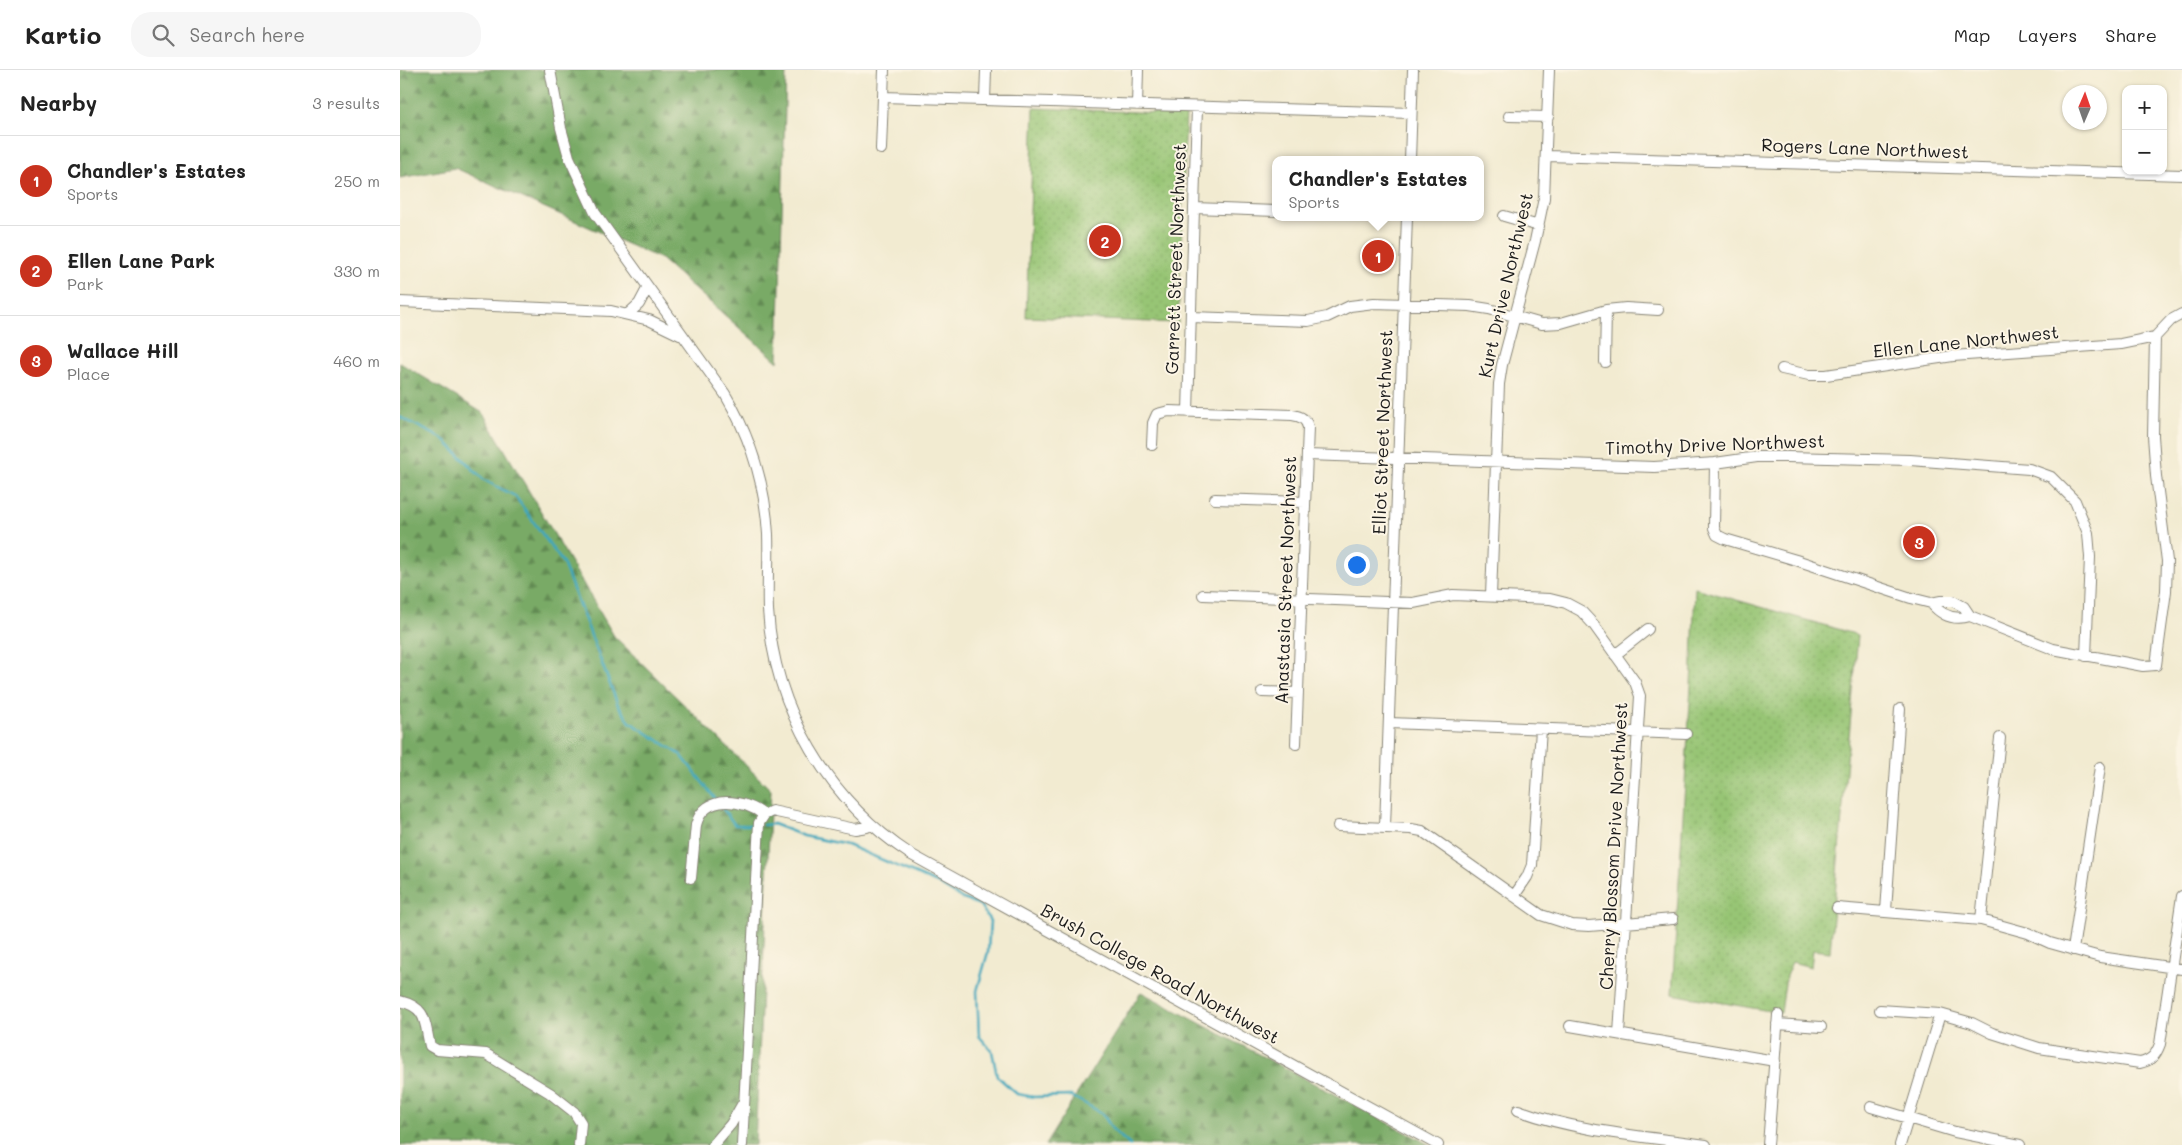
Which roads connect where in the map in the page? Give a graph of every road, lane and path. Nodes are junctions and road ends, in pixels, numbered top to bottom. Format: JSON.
{"nodes":[{"id":1,"x":550,"y":70,"type":"edge"},
{"id":2,"x":884,"y":70,"type":"edge"},
{"id":3,"x":986,"y":70,"type":"edge"},
{"id":4,"x":1138,"y":70,"type":"edge"},
{"id":5,"x":1413,"y":70,"type":"edge"},
{"id":6,"x":1549,"y":70,"type":"edge"},
{"id":7,"x":883,"y":97,"type":"junction"},
{"id":8,"x":985,"y":100,"type":"junction"},
{"id":9,"x":1137,"y":105,"type":"junction"},
{"id":10,"x":1197,"y":107,"type":"junction"},
{"id":11,"x":1411,"y":113,"type":"junction"},
{"id":12,"x":1508,"y":116,"type":"dead end"},
{"id":13,"x":1548,"y":117,"type":"junction"},
{"id":14,"x":881,"y":149,"type":"dead end"},
{"id":15,"x":1410,"y":156,"type":"edge"},
{"id":16,"x":1547,"y":156,"type":"junction"},
{"id":17,"x":2182,"y":175,"type":"edge"},
{"id":18,"x":1194,"y":208,"type":"junction"},
{"id":19,"x":1272,"y":211,"type":"edge"},
{"id":20,"x":1504,"y":216,"type":"dead end"},
{"id":21,"x":1408,"y":221,"type":"edge"},
{"id":22,"x":1539,"y":226,"type":"junction"},
{"id":23,"x":648,"y":287,"type":"junction"},
{"id":24,"x":400,"y":302,"type":"edge"},
{"id":25,"x":1404,"y":304,"type":"junction"},
{"id":26,"x":1606,"y":310,"type":"junction"},
{"id":27,"x":1658,"y":310,"type":"dead end"},
{"id":28,"x":628,"y":314,"type":"junction"},
{"id":29,"x":2182,"y":314,"type":"edge"},
{"id":30,"x":1515,"y":316,"type":"junction"},
{"id":31,"x":1191,"y":318,"type":"junction"},
{"id":32,"x":683,"y":336,"type":"junction"},
{"id":33,"x":2155,"y":337,"type":"junction"},
{"id":34,"x":1605,"y":362,"type":"dead end"},
{"id":35,"x":1782,"y":369,"type":"dead end"},
{"id":36,"x":1188,"y":412,"type":"junction"},
{"id":37,"x":1152,"y":445,"type":"dead end"},
{"id":38,"x":1307,"y":455,"type":"junction"},
{"id":39,"x":1398,"y":458,"type":"junction"},
{"id":40,"x":1496,"y":461,"type":"junction"},
{"id":41,"x":1715,"y":463,"type":"junction"},
{"id":42,"x":1215,"y":499,"type":"dead end"},
{"id":43,"x":1305,"y":502,"type":"junction"},
{"id":44,"x":1203,"y":595,"type":"dead end"},
{"id":45,"x":1491,"y":596,"type":"junction"},
{"id":46,"x":1301,"y":599,"type":"junction"},
{"id":47,"x":1393,"y":602,"type":"junction"},
{"id":48,"x":1931,"y":603,"type":"junction"},
{"id":49,"x":1970,"y":616,"type":"junction"},
{"id":50,"x":1648,"y":629,"type":"dead end"},
{"id":51,"x":1615,"y":655,"type":"junction"},
{"id":52,"x":2086,"y":656,"type":"junction"},
{"id":53,"x":1262,"y":692,"type":"dead end"},
{"id":54,"x":1298,"y":693,"type":"junction"},
{"id":55,"x":1900,"y":709,"type":"dead end"},
{"id":56,"x":1389,"y":723,"type":"junction"},
{"id":57,"x":1541,"y":729,"type":"junction"},
{"id":58,"x":1639,"y":732,"type":"junction"},
{"id":59,"x":1686,"y":734,"type":"dead end"},
{"id":60,"x":2000,"y":738,"type":"dead end"},
{"id":61,"x":1296,"y":744,"type":"dead end"},
{"id":62,"x":2100,"y":767,"type":"dead end"},
{"id":63,"x":764,"y":815,"type":"junction"},
{"id":64,"x":871,"y":824,"type":"junction"},
{"id":65,"x":1338,"y":826,"type":"dead end"},
{"id":66,"x":1385,"y":827,"type":"junction"},
{"id":67,"x":691,"y":878,"type":"dead end"},
{"id":68,"x":1514,"y":896,"type":"junction"},
{"id":69,"x":2182,"y":896,"type":"edge"},
{"id":70,"x":1837,"y":908,"type":"dead end"},
{"id":71,"x":1886,"y":911,"type":"junction"},
{"id":72,"x":1673,"y":919,"type":"dead end"},
{"id":73,"x":1981,"y":920,"type":"junction"},
{"id":74,"x":1627,"y":922,"type":"junction"},
{"id":75,"x":2073,"y":950,"type":"junction"},
{"id":76,"x":2170,"y":968,"type":"junction"},
{"id":77,"x":2182,"y":970,"type":"edge"},
{"id":78,"x":400,"y":1001,"type":"edge"},
{"id":79,"x":1880,"y":1010,"type":"dead end"},
{"id":80,"x":1940,"y":1014,"type":"junction"},
{"id":81,"x":1570,"y":1026,"type":"dead end"},
{"id":82,"x":1821,"y":1027,"type":"dead end"},
{"id":83,"x":1619,"y":1034,"type":"junction"},
{"id":84,"x":1774,"y":1061,"type":"junction"},
{"id":85,"x":745,"y":1100,"type":"junction"},
{"id":86,"x":1872,"y":1106,"type":"dead end"},
{"id":87,"x":1518,"y":1110,"type":"dead end"},
{"id":88,"x":1908,"y":1118,"type":"junction"},
{"id":89,"x":579,"y":1145,"type":"edge"},
{"id":90,"x":713,"y":1145,"type":"edge"},
{"id":91,"x":742,"y":1145,"type":"edge"},
{"id":92,"x":1438,"y":1145,"type":"edge"},
{"id":93,"x":1706,"y":1145,"type":"edge"},
{"id":94,"x":1768,"y":1145,"type":"edge"},
{"id":95,"x":1900,"y":1145,"type":"edge"},
{"id":96,"x":2020,"y":1145,"type":"edge"}],
"edges":[{"from":1,"to":23,"type":"street","name":"Brush College Road Northwest"},
{"from":2,"to":7,"type":"street"},
{"from":3,"to":8,"type":"street"},
{"from":4,"to":9,"type":"street"},
{"from":5,"to":11,"type":"street"},
{"from":6,"to":13,"type":"street","name":"Kurt Drive Northwest"},
{"from":7,"to":8,"type":"street"},
{"from":7,"to":14,"type":"street"},
{"from":8,"to":9,"type":"street"},
{"from":9,"to":10,"type":"street"},
{"from":10,"to":11,"type":"street"},
{"from":10,"to":18,"type":"street","name":"Garrett Street Northwest"},
{"from":11,"to":15,"type":"street"},
{"from":12,"to":13,"type":"street"},
{"from":13,"to":16,"type":"street","name":"Kurt Drive Northwest"},
{"from":16,"to":17,"type":"street","name":"Rogers Lane Northwest"},
{"from":16,"to":22,"type":"street","name":"Kurt Drive Northwest"},
{"from":18,"to":19,"type":"street"},
{"from":18,"to":31,"type":"street","name":"Garrett Street Northwest"},
{"from":20,"to":22,"type":"street"},
{"from":21,"to":25,"type":"street","name":"Elliot Street Northwest"},
{"from":22,"to":30,"type":"street","name":"Kurt Drive Northwest"},
{"from":23,"to":28,"type":"street"},
{"from":23,"to":32,"type":"street","name":"Brush College Road Northwest"},
{"from":24,"to":28,"type":"street"},
{"from":25,"to":30,"type":"street"},
{"from":25,"to":31,"type":"street"},
{"from":25,"to":39,"type":"street","name":"Elliot Street Northwest"},
{"from":26,"to":27,"type":"street"},
{"from":26,"to":30,"type":"street"},
{"from":26,"to":34,"type":"street"},
{"from":28,"to":32,"type":"street"},
{"from":29,"to":33,"type":"street"},
{"from":30,"to":40,"type":"street","name":"Kurt Drive Northwest"},
{"from":31,"to":36,"type":"street","name":"Garrett Street Northwest"},
{"from":32,"to":64,"type":"street","name":"Brush College Road Northwest"},
{"from":33,"to":35,"type":"street","name":"Ellen Lane Northwest"},
{"from":33,"to":52,"type":"street"},
{"from":36,"to":37,"type":"street"},
{"from":36,"to":38,"type":"street","name":"Anastasia Street Northwest"},
{"from":38,"to":39,"type":"street","name":"Timothy Drive Northwest"},
{"from":38,"to":43,"type":"street","name":"Anastasia Street Northwest"},
{"from":39,"to":40,"type":"street","name":"Timothy Drive Northwest"},
{"from":39,"to":47,"type":"street","name":"Elliot Street Northwest"},
{"from":40,"to":41,"type":"street","name":"Timothy Drive Northwest"},
{"from":40,"to":45,"type":"street","name":"Kurt Drive Northwest"},
{"from":41,"to":48,"type":"street"},
{"from":41,"to":52,"type":"street","name":"Timothy Drive Northwest"},
{"from":42,"to":43,"type":"street"},
{"from":43,"to":46,"type":"street","name":"Anastasia Street Northwest"},
{"from":44,"to":46,"type":"street","name":"Cherry Blossom Drive Northwest"},
{"from":45,"to":47,"type":"street","name":"Cherry Blossom Drive Northwest"},
{"from":45,"to":51,"type":"street","name":"Cherry Blossom Drive Northwest"},
{"from":46,"to":47,"type":"street","name":"Cherry Blossom Drive Northwest"},
{"from":46,"to":54,"type":"street","name":"Anastasia Street Northwest"},
{"from":47,"to":56,"type":"street","name":"Elliot Street Northwest"},
{"from":48,"to":49,"type":"street"},
{"from":48,"to":49,"type":"street"},
{"from":49,"to":52,"type":"street"},
{"from":50,"to":51,"type":"street"},
{"from":51,"to":58,"type":"street","name":"Cherry Blossom Drive Northwest"},
{"from":53,"to":54,"type":"street"},
{"from":54,"to":61,"type":"street","name":"Anastasia Street Northwest"},
{"from":55,"to":71,"type":"street"},
{"from":56,"to":57,"type":"street"},
{"from":56,"to":66,"type":"street","name":"Elliot Street Northwest"},
{"from":57,"to":58,"type":"street"},
{"from":57,"to":68,"type":"street"},
{"from":58,"to":59,"type":"street"},
{"from":58,"to":74,"type":"street","name":"Cherry Blossom Drive Northwest"},
{"from":60,"to":73,"type":"street"},
{"from":62,"to":75,"type":"street"},
{"from":63,"to":64,"type":"street"},
{"from":63,"to":67,"type":"street"},
{"from":63,"to":85,"type":"street"},
{"from":64,"to":92,"type":"street","name":"Brush College Road Northwest"},
{"from":65,"to":66,"type":"street"},
{"from":66,"to":68,"type":"street"},
{"from":68,"to":74,"type":"street"},
{"from":69,"to":76,"type":"street"},
{"from":70,"to":71,"type":"street"},
{"from":71,"to":73,"type":"street"},
{"from":72,"to":74,"type":"street"},
{"from":73,"to":75,"type":"street"},
{"from":74,"to":83,"type":"street","name":"Cherry Blossom Drive Northwest"},
{"from":75,"to":76,"type":"street"},
{"from":76,"to":77,"type":"street"},
{"from":76,"to":80,"type":"street"},
{"from":78,"to":89,"type":"street"},
{"from":79,"to":80,"type":"street"},
{"from":80,"to":88,"type":"street"},
{"from":81,"to":83,"type":"street"},
{"from":82,"to":84,"type":"street"},
{"from":83,"to":84,"type":"street"},
{"from":84,"to":94,"type":"street"},
{"from":85,"to":90,"type":"street"},
{"from":85,"to":91,"type":"street"},
{"from":86,"to":88,"type":"street"},
{"from":87,"to":93,"type":"street"},
{"from":88,"to":95,"type":"street"},
{"from":88,"to":96,"type":"street"}]}
